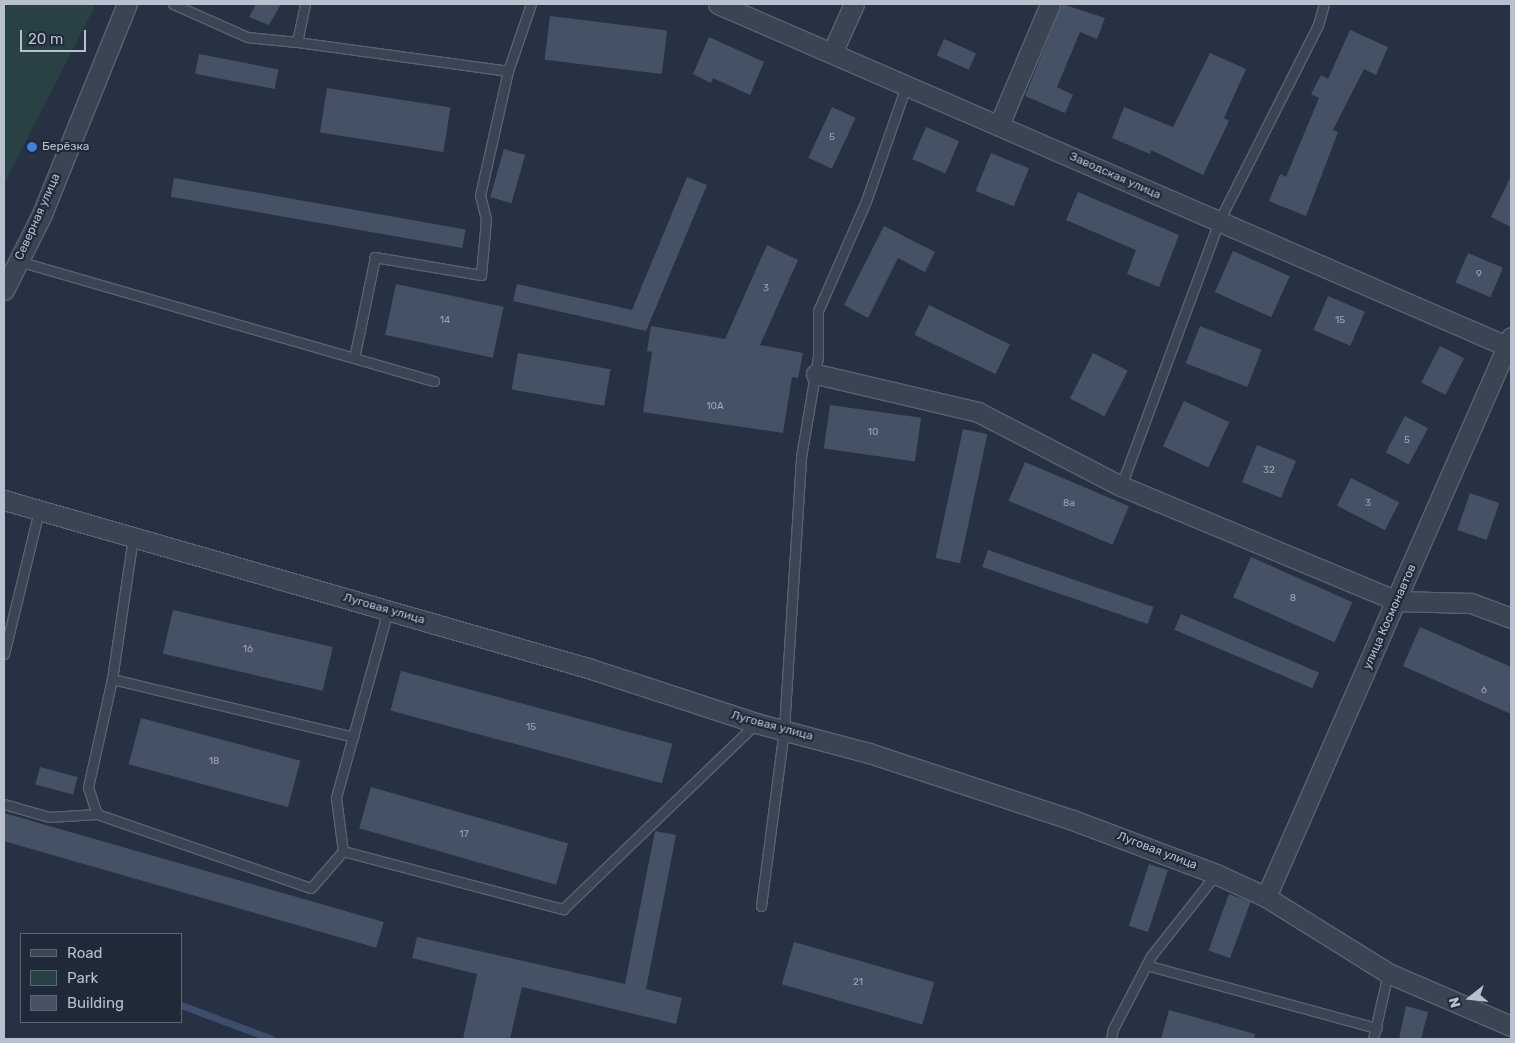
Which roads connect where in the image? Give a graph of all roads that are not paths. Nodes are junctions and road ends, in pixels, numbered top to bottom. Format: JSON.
{"nodes":[{"id":1,"x":127,"y":4,"type":"edge"},
{"id":2,"x":173,"y":4,"type":"edge"},
{"id":3,"x":305,"y":4,"type":"edge"},
{"id":4,"x":531,"y":4,"type":"edge"},
{"id":5,"x":718,"y":4,"type":"edge"},
{"id":6,"x":854,"y":4,"type":"edge"},
{"id":7,"x":1050,"y":4,"type":"edge"},
{"id":8,"x":1324,"y":4,"type":"edge"},
{"id":9,"x":297,"y":42,"type":"junction"},
{"id":10,"x":832,"y":53,"type":"junction"},
{"id":11,"x":508,"y":71,"type":"junction"},
{"id":12,"x":906,"y":86,"type":"junction"},
{"id":13,"x":999,"y":126,"type":"junction"},
{"id":14,"x":1219,"y":221,"type":"junction"},
{"id":15,"x":18,"y":261,"type":"junction"},
{"id":16,"x":4,"y":290,"type":"edge"},
{"id":17,"x":1510,"y":344,"type":"edge"},
{"id":18,"x":354,"y":358,"type":"junction"},
{"id":19,"x":816,"y":374,"type":"junction"},
{"id":20,"x":434,"y":381,"type":"dead end"},
{"id":21,"x":1122,"y":486,"type":"junction"},
{"id":22,"x":4,"y":500,"type":"edge"},
{"id":23,"x":39,"y":510,"type":"junction"},
{"id":24,"x":133,"y":537,"type":"junction"},
{"id":25,"x":1398,"y":600,"type":"junction"},
{"id":26,"x":388,"y":610,"type":"junction"},
{"id":27,"x":1511,"y":618,"type":"edge"},
{"id":28,"x":4,"y":654,"type":"edge"},
{"id":29,"x":112,"y":679,"type":"junction"},
{"id":30,"x":756,"y":723,"type":"junction"},
{"id":31,"x":784,"y":729,"type":"junction"},
{"id":32,"x":353,"y":736,"type":"junction"},
{"id":33,"x":4,"y":804,"type":"edge"},
{"id":34,"x":98,"y":814,"type":"junction"},
{"id":35,"x":343,"y":851,"type":"junction"},
{"id":36,"x":1216,"y":874,"type":"junction"},
{"id":37,"x":1266,"y":897,"type":"junction"},
{"id":38,"x":761,"y":906,"type":"dead end"},
{"id":39,"x":1146,"y":965,"type":"junction"},
{"id":40,"x":1388,"y":973,"type":"junction"},
{"id":41,"x":1511,"y":1026,"type":"edge"},
{"id":42,"x":1378,"y":1028,"type":"junction"},
{"id":43,"x":1111,"y":1039,"type":"edge"},
{"id":44,"x":1373,"y":1039,"type":"edge"}],
"edges":[{"from":1,"to":15,"type":"street","name":"Северная улица"},
{"from":2,"to":9,"type":"lane"},
{"from":3,"to":9,"type":"lane"},
{"from":4,"to":11,"type":"lane"},
{"from":5,"to":10,"type":"street","name":"Заводская улица"},
{"from":6,"to":10,"type":"street"},
{"from":7,"to":13,"type":"street"},
{"from":8,"to":14,"type":"lane"},
{"from":9,"to":11,"type":"lane"},
{"from":10,"to":12,"type":"street","name":"Заводская улица"},
{"from":11,"to":18,"type":"lane"},
{"from":12,"to":13,"type":"street","name":"Заводская улица"},
{"from":12,"to":19,"type":"lane"},
{"from":13,"to":14,"type":"street","name":"Заводская улица"},
{"from":14,"to":17,"type":"street","name":"Заводская улица"},
{"from":14,"to":21,"type":"lane"},
{"from":15,"to":16,"type":"street","name":"Северная улица"},
{"from":15,"to":18,"type":"lane"},
{"from":17,"to":25,"type":"street","name":"улица Космонавтов"},
{"from":18,"to":20,"type":"lane"},
{"from":19,"to":21,"type":"street"},
{"from":19,"to":31,"type":"lane"},
{"from":21,"to":25,"type":"street"},
{"from":22,"to":23,"type":"street","name":"Луговая улица"},
{"from":23,"to":24,"type":"street","name":"Луговая улица"},
{"from":23,"to":28,"type":"lane"},
{"from":24,"to":26,"type":"street","name":"Луговая улица"},
{"from":24,"to":29,"type":"lane"},
{"from":25,"to":27,"type":"street"},
{"from":25,"to":37,"type":"street","name":"улица Космонавтов"},
{"from":26,"to":30,"type":"street","name":"Луговая улица"},
{"from":26,"to":32,"type":"lane"},
{"from":29,"to":32,"type":"lane"},
{"from":29,"to":34,"type":"lane"},
{"from":30,"to":31,"type":"street","name":"Луговая улица"},
{"from":30,"to":35,"type":"lane"},
{"from":31,"to":36,"type":"street","name":"Луговая улица"},
{"from":31,"to":38,"type":"lane"},
{"from":32,"to":35,"type":"lane"},
{"from":33,"to":34,"type":"lane"},
{"from":34,"to":35,"type":"lane"},
{"from":36,"to":37,"type":"street","name":"Луговая улица"},
{"from":36,"to":39,"type":"lane"},
{"from":37,"to":40,"type":"street","name":"Луговая улица"},
{"from":39,"to":42,"type":"lane"},
{"from":39,"to":43,"type":"lane"},
{"from":40,"to":41,"type":"street","name":"Луговая улица"},
{"from":40,"to":42,"type":"lane"},
{"from":42,"to":44,"type":"lane"}]}
